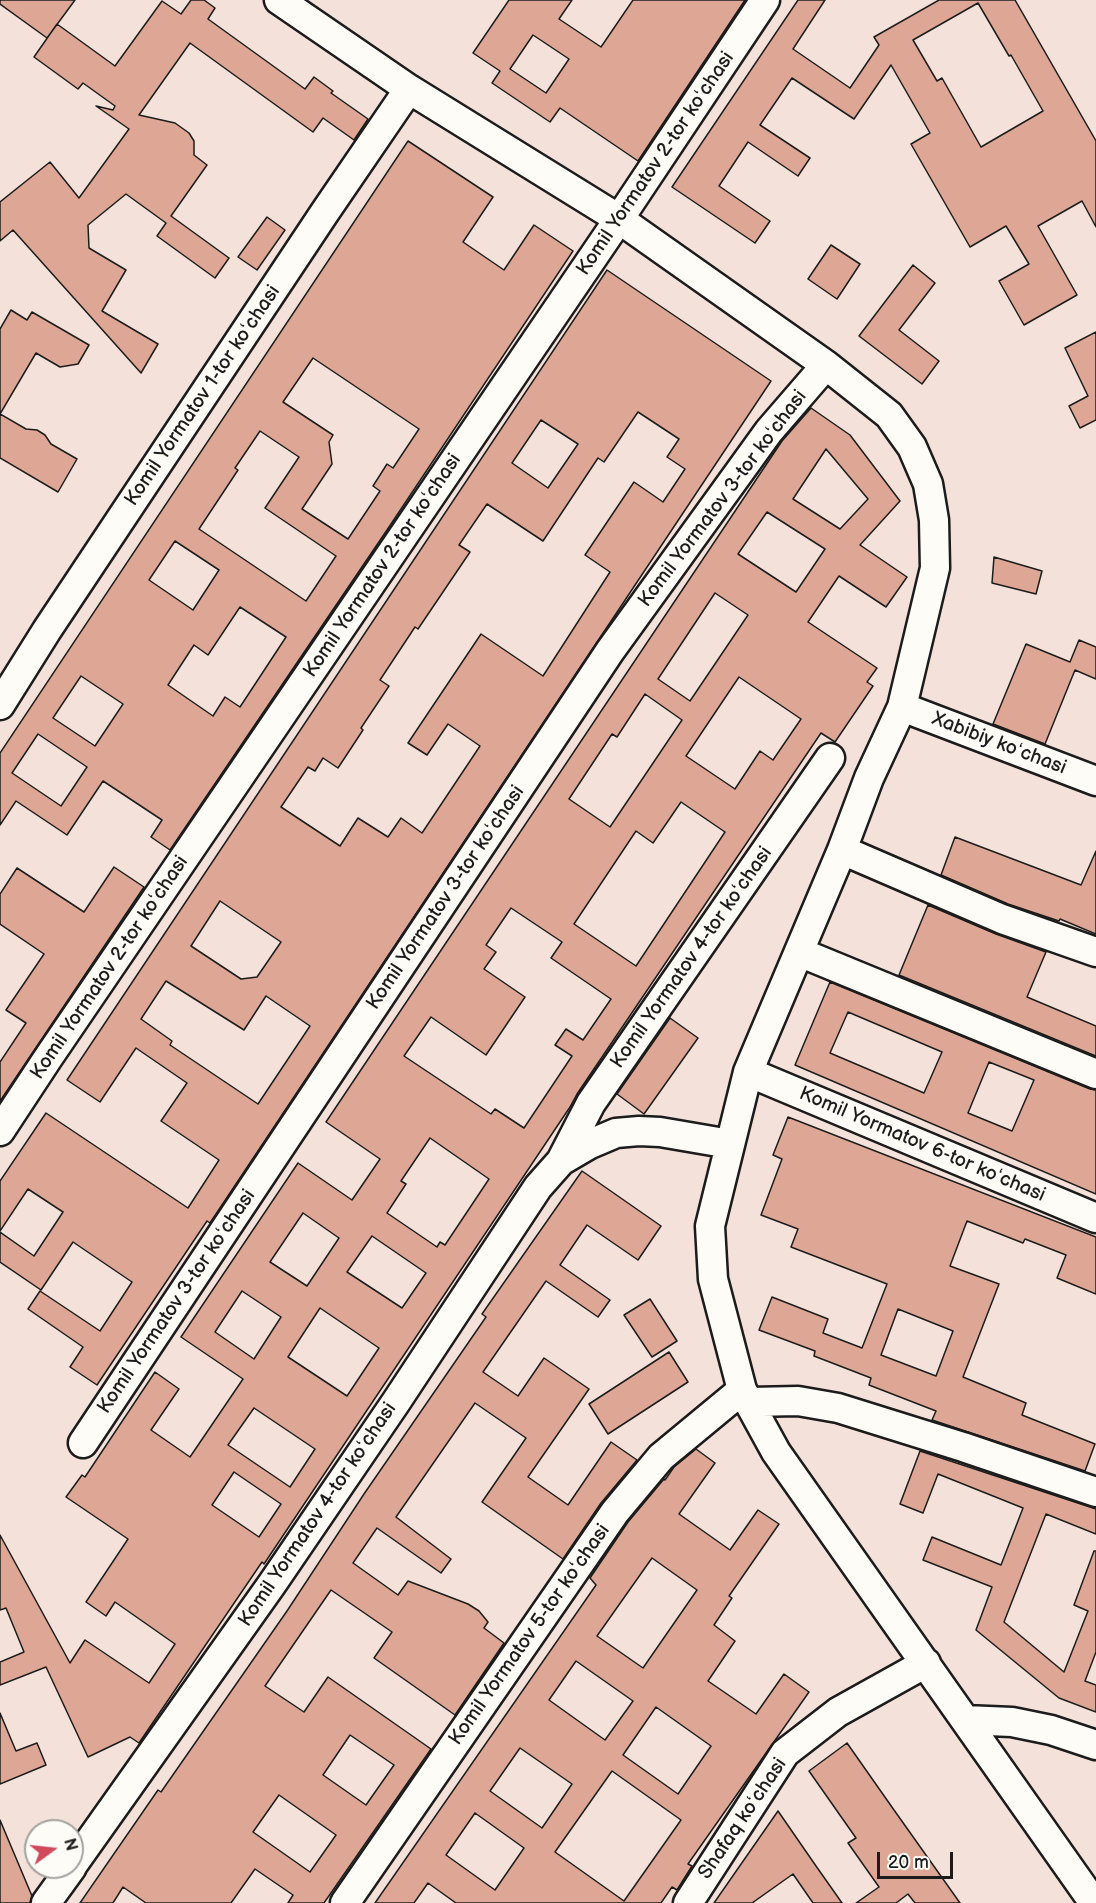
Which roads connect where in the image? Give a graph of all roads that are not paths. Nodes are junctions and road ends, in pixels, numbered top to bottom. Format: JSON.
{"nodes":[{"id":1,"x":279,"y":0,"type":"edge"},
{"id":2,"x":765,"y":0,"type":"edge"},
{"id":3,"x":409,"y":89,"type":"junction"},
{"id":4,"x":619,"y":219,"type":"junction"},
{"id":5,"x":826,"y":365,"type":"junction"},
{"id":6,"x":0,"y":705,"type":"edge"},
{"id":7,"x":902,"y":707,"type":"junction"},
{"id":8,"x":830,"y":758,"type":"dead end"},
{"id":9,"x":1096,"y":781,"type":"edge"},
{"id":10,"x":842,"y":850,"type":"junction"},
{"id":11,"x":799,"y":952,"type":"junction"},
{"id":12,"x":1096,"y":952,"type":"edge"},
{"id":13,"x":748,"y":1072,"type":"junction"},
{"id":14,"x":1096,"y":1074,"type":"edge"},
{"id":15,"x":0,"y":1131,"type":"edge"},
{"id":16,"x":730,"y":1144,"type":"junction"},
{"id":17,"x":561,"y":1161,"type":"junction"},
{"id":18,"x":1096,"y":1218,"type":"edge"},
{"id":19,"x":746,"y":1396,"type":"junction"},
{"id":20,"x":83,"y":1443,"type":"dead end"},
{"id":21,"x":1096,"y":1492,"type":"edge"},
{"id":22,"x":926,"y":1663,"type":"junction"},
{"id":23,"x":965,"y":1720,"type":"junction"},
{"id":24,"x":1096,"y":1745,"type":"edge"},
{"id":25,"x":84,"y":1850,"type":"edge"},
{"id":26,"x":63,"y":1879,"type":"edge"},
{"id":27,"x":46,"y":1903,"type":"edge"},
{"id":28,"x":345,"y":1903,"type":"edge"},
{"id":29,"x":688,"y":1903,"type":"edge"},
{"id":30,"x":1094,"y":1903,"type":"edge"}],
"edges":[{"from":1,"to":3,"type":"street"},
{"from":2,"to":4,"type":"street","name":"Komil Yormatov 2-tor koʻchasi"},
{"from":3,"to":4,"type":"street"},
{"from":3,"to":6,"type":"street","name":"Komil Yormatov 1-tor koʻchasi"},
{"from":4,"to":5,"type":"street"},
{"from":4,"to":15,"type":"street","name":"Komil Yormatov 2-tor koʻchasi"},
{"from":5,"to":7,"type":"street"},
{"from":5,"to":20,"type":"street","name":"Komil Yormatov 3-tor koʻchasi"},
{"from":7,"to":9,"type":"street","name":"Xabibiy koʻchasi"},
{"from":7,"to":10,"type":"street"},
{"from":8,"to":17,"type":"street","name":"Komil Yormatov 4-tor koʻchasi"},
{"from":10,"to":11,"type":"street"},
{"from":10,"to":12,"type":"street"},
{"from":11,"to":13,"type":"street"},
{"from":11,"to":14,"type":"street"},
{"from":13,"to":16,"type":"street"},
{"from":13,"to":18,"type":"street","name":"Komil Yormatov 6-tor koʻchasi"},
{"from":16,"to":17,"type":"street","name":"Komil Yormatov 4-tor koʻchasi"},
{"from":16,"to":19,"type":"street"},
{"from":17,"to":25,"type":"street","name":"Komil Yormatov 4-tor koʻchasi"},
{"from":19,"to":21,"type":"street"},
{"from":19,"to":22,"type":"street"},
{"from":19,"to":28,"type":"street","name":"Komil Yormatov 5-tor koʻchasi"},
{"from":22,"to":23,"type":"street"},
{"from":22,"to":29,"type":"street","name":"Shafaq koʻchasi"},
{"from":23,"to":24,"type":"street"},
{"from":23,"to":30,"type":"street"},
{"from":26,"to":27,"type":"street","name":"Komil Yormatov 4-tor koʻchasi"}]}
